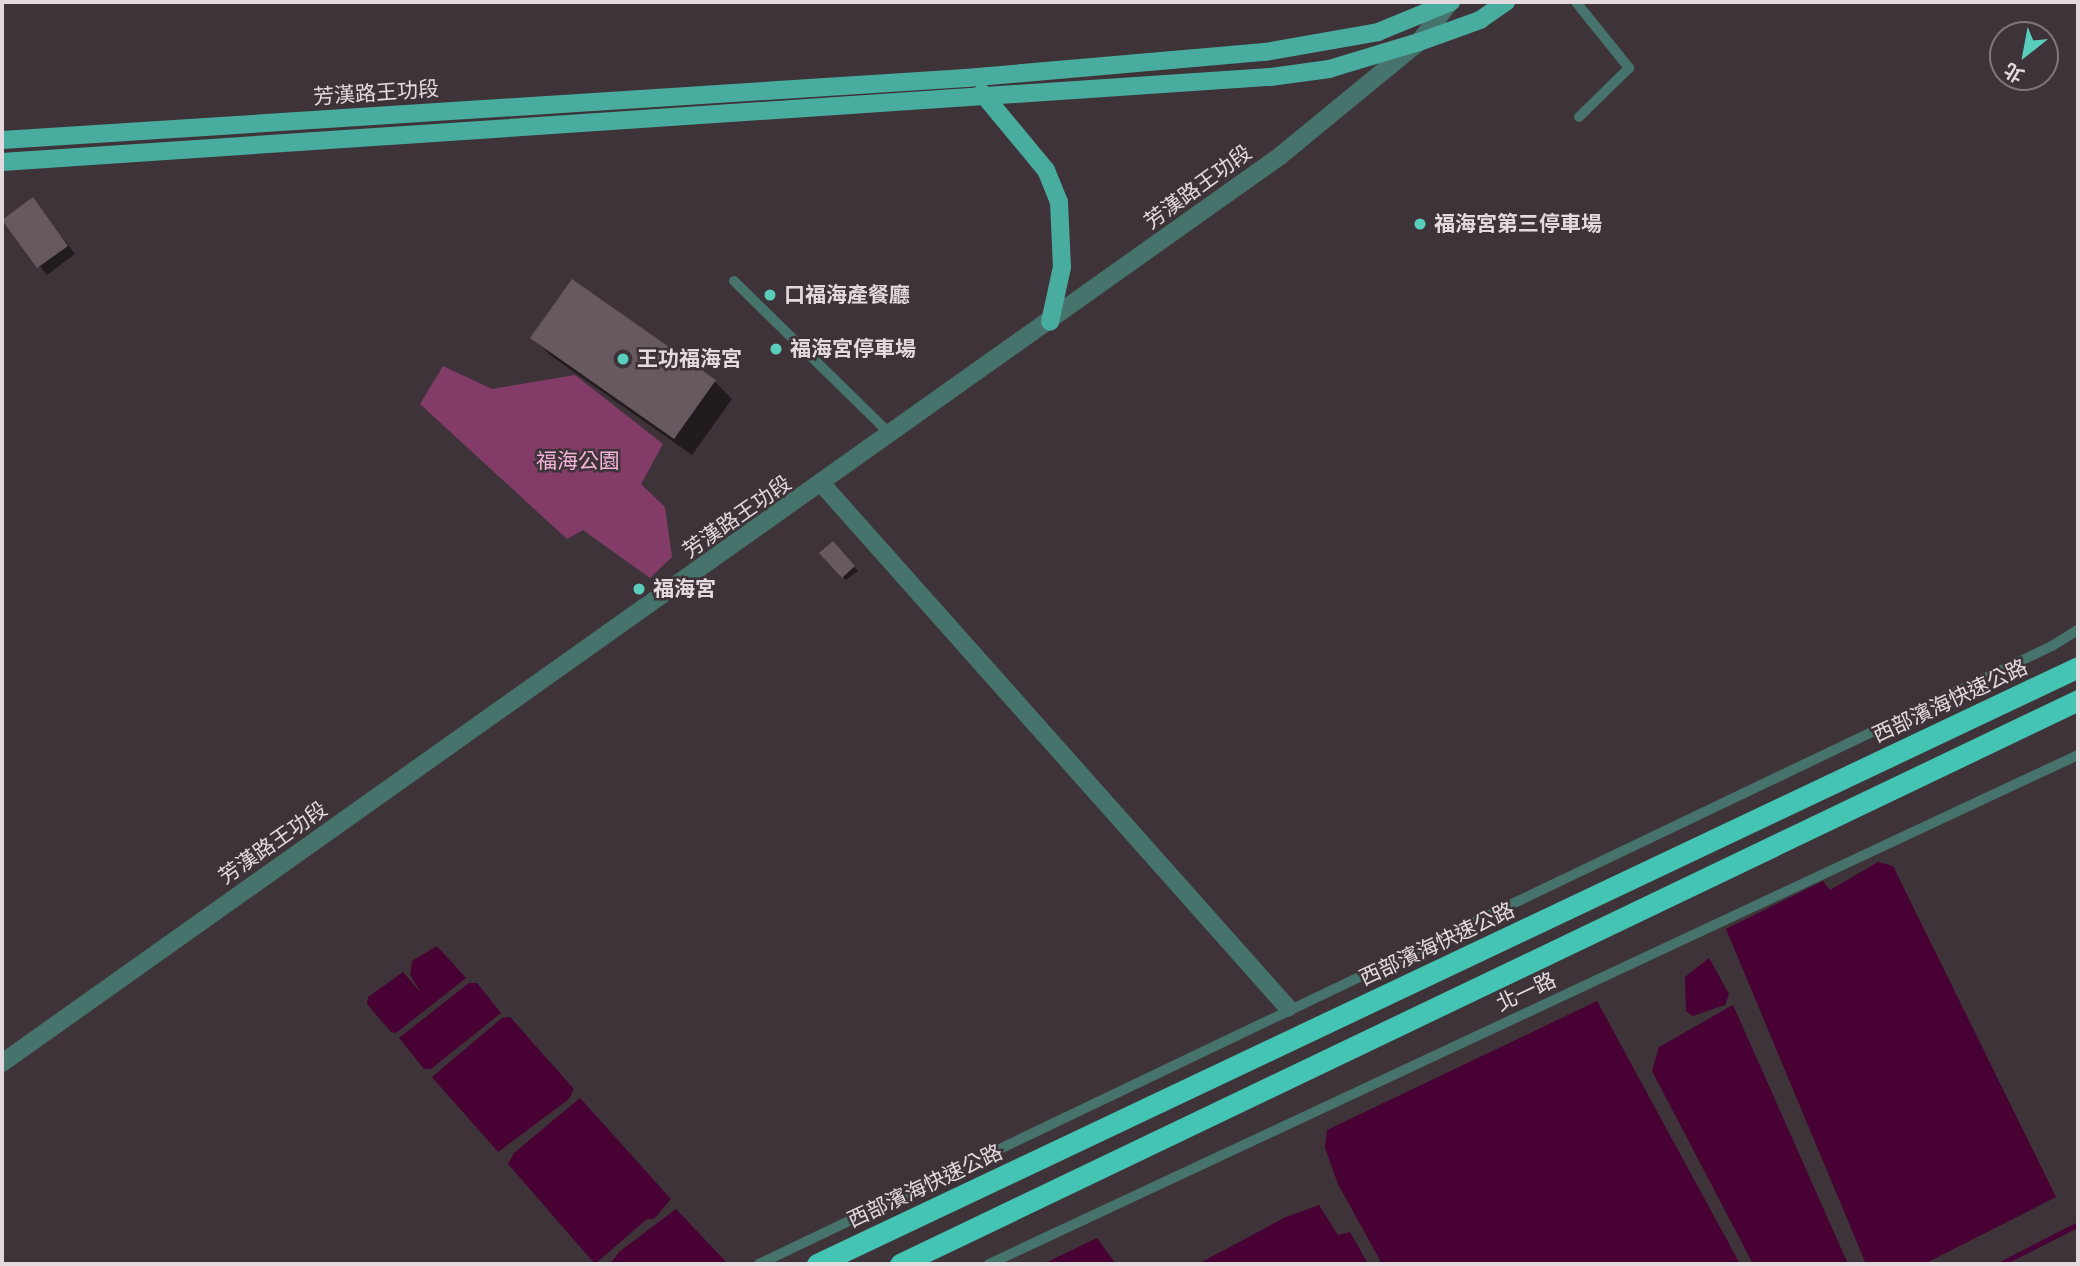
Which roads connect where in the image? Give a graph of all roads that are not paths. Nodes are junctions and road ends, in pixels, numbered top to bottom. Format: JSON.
{"nodes":[{"id":1,"x":1450,"y":2,"type":"edge"},
{"id":2,"x":1506,"y":2,"type":"edge"},
{"id":3,"x":1576,"y":2,"type":"edge"},
{"id":4,"x":1419,"y":42,"type":"junction"},
{"id":5,"x":967,"y":78,"type":"junction"},
{"id":6,"x":988,"y":98,"type":"junction"},
{"id":7,"x":1579,"y":117,"type":"dead end"},
{"id":8,"x":2,"y":140,"type":"edge"},
{"id":9,"x":2,"y":162,"type":"edge"},
{"id":10,"x":734,"y":281,"type":"dead end"},
{"id":11,"x":1050,"y":322,"type":"junction"},
{"id":12,"x":890,"y":435,"type":"junction"},
{"id":13,"x":822,"y":484,"type":"junction"},
{"id":14,"x":2078,"y":630,"type":"edge"},
{"id":15,"x":2078,"y":667,"type":"edge"},
{"id":16,"x":2078,"y":700,"type":"edge"},
{"id":17,"x":2078,"y":755,"type":"edge"},
{"id":18,"x":1287,"y":1008,"type":"junction"},
{"id":19,"x":2,"y":1063,"type":"edge"},
{"id":20,"x":759,"y":1264,"type":"edge"},
{"id":21,"x":817,"y":1264,"type":"edge"},
{"id":22,"x":900,"y":1264,"type":"edge"},
{"id":23,"x":989,"y":1264,"type":"edge"}],
"edges":[{"from":1,"to":4,"type":"street","name":"芳漢路王功段"},
{"from":1,"to":5,"type":"main road","name":"芳漢路王功段"},
{"from":2,"to":4,"type":"main road"},
{"from":3,"to":7,"type":"lane"},
{"from":4,"to":6,"type":"main road"},
{"from":4,"to":11,"type":"street","name":"芳漢路王功段"},
{"from":5,"to":6,"type":"main road"},
{"from":5,"to":8,"type":"main road","name":"芳漢路王功段"},
{"from":6,"to":9,"type":"main road"},
{"from":6,"to":11,"type":"main road"},
{"from":10,"to":12,"type":"lane"},
{"from":11,"to":12,"type":"street","name":"芳漢路王功段"},
{"from":12,"to":13,"type":"street","name":"芳漢路王功段"},
{"from":13,"to":18,"type":"street"},
{"from":13,"to":19,"type":"street","name":"芳漢路王功段"},
{"from":14,"to":18,"type":"lane"},
{"from":15,"to":21,"type":"highway","name":"西部濱海快速公路"},
{"from":16,"to":22,"type":"highway"},
{"from":17,"to":23,"type":"lane","name":"北一路"},
{"from":18,"to":20,"type":"lane"}]}
